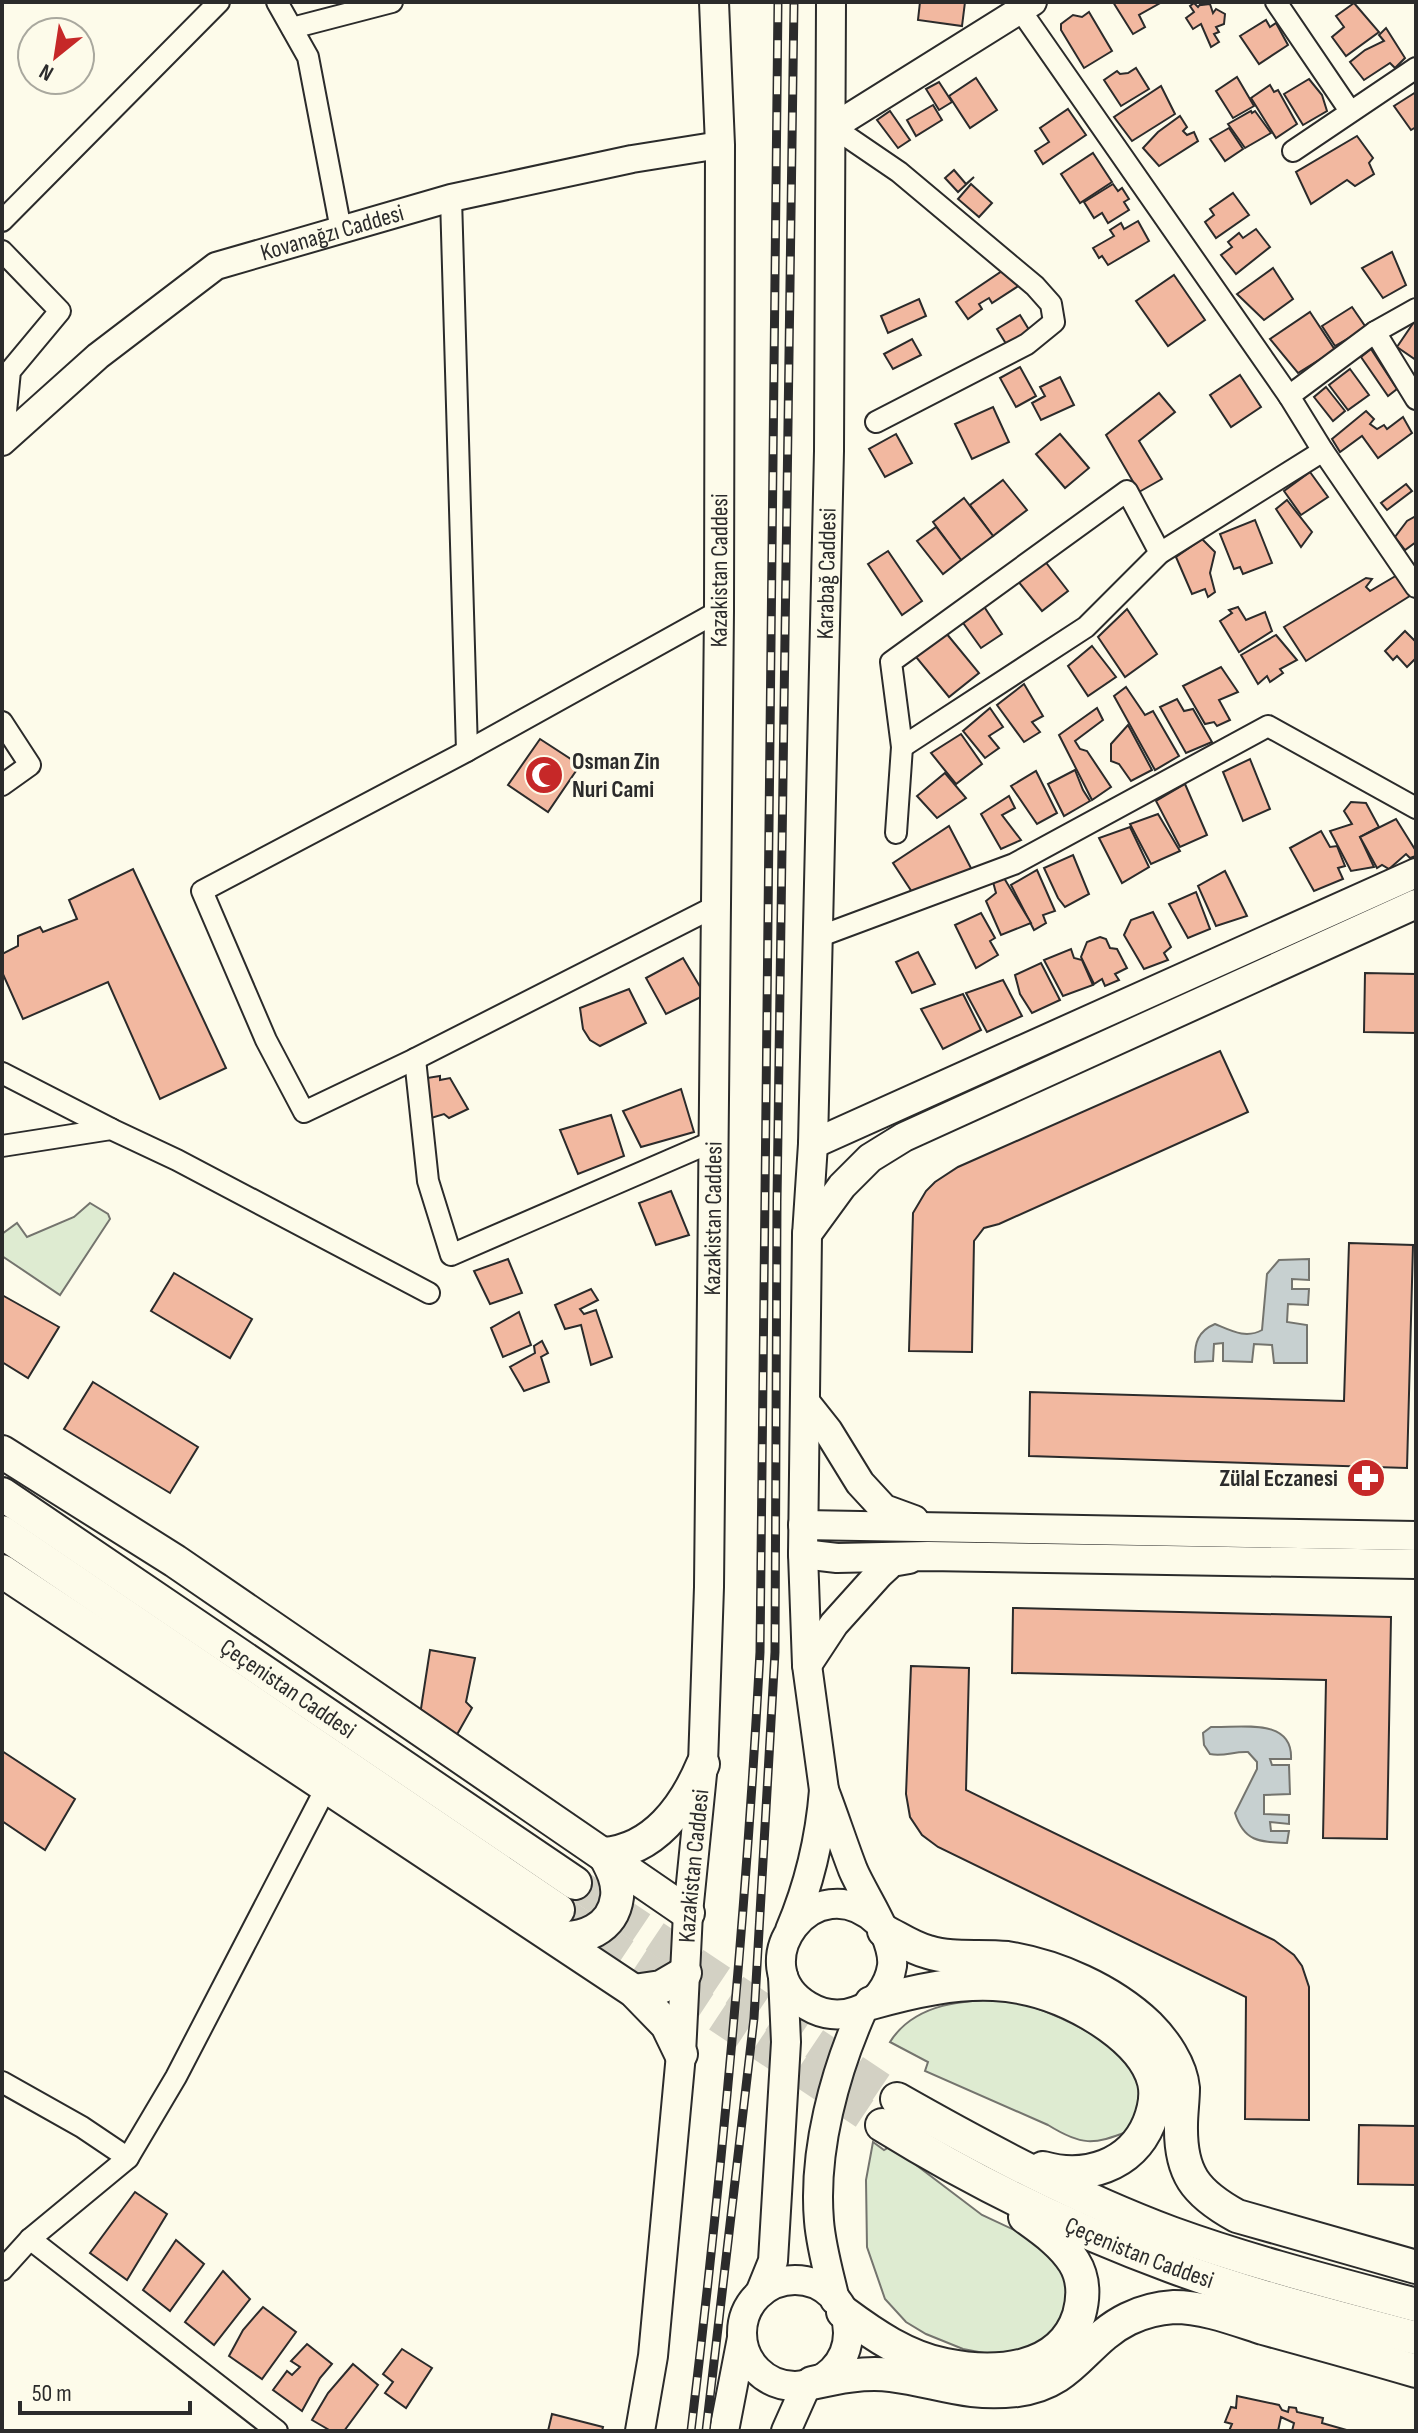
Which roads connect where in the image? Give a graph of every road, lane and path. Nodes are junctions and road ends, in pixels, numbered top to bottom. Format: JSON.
{"nodes":[{"id":1,"x":219,"y":2,"type":"edge"},
{"id":2,"x":277,"y":2,"type":"edge"},
{"id":3,"x":392,"y":2,"type":"edge"},
{"id":4,"x":714,"y":2,"type":"edge"},
{"id":5,"x":831,"y":2,"type":"edge"},
{"id":6,"x":1276,"y":2,"type":"edge"},
{"id":7,"x":1024,"y":5,"type":"edge"},
{"id":8,"x":292,"y":28,"type":"junction"},
{"id":9,"x":1416,"y":68,"type":"edge"},
{"id":10,"x":1350,"y":111,"type":"junction"},
{"id":11,"x":833,"y":127,"type":"junction"},
{"id":12,"x":720,"y":145,"type":"junction"},
{"id":13,"x":1293,"y":151,"type":"dead end"},
{"id":14,"x":451,"y":198,"type":"junction"},
{"id":15,"x":2,"y":221,"type":"edge"},
{"id":16,"x":341,"y":230,"type":"junction"},
{"id":17,"x":2,"y":251,"type":"edge"},
{"id":18,"x":1416,"y":309,"type":"edge"},
{"id":19,"x":1375,"y":332,"type":"junction"},
{"id":20,"x":1289,"y":396,"type":"junction"},
{"id":21,"x":1416,"y":399,"type":"edge"},
{"id":22,"x":876,"y":422,"type":"dead end"},
{"id":23,"x":2,"y":442,"type":"edge"},
{"id":24,"x":1323,"y":451,"type":"junction"},
{"id":25,"x":1160,"y":553,"type":"junction"},
{"id":26,"x":1416,"y":587,"type":"edge"},
{"id":27,"x":719,"y":611,"type":"junction"},
{"id":28,"x":2,"y":722,"type":"edge"},
{"id":29,"x":902,"y":747,"type":"junction"},
{"id":30,"x":467,"y":751,"type":"junction"},
{"id":31,"x":2,"y":785,"type":"edge"},
{"id":32,"x":1416,"y":808,"type":"edge"},
{"id":33,"x":896,"y":833,"type":"dead end"},
{"id":34,"x":1416,"y":873,"type":"edge"},
{"id":35,"x":1416,"y":904,"type":"edge"},
{"id":36,"x":718,"y":905,"type":"junction"},
{"id":37,"x":818,"y":937,"type":"junction"},
{"id":38,"x":415,"y":1059,"type":"junction"},
{"id":39,"x":2,"y":1073,"type":"edge"},
{"id":40,"x":111,"y":1129,"type":"junction"},
{"id":41,"x":714,"y":1141,"type":"junction"},
{"id":42,"x":813,"y":1144,"type":"junction"},
{"id":43,"x":2,"y":1146,"type":"edge"},
{"id":44,"x":807,"y":1235,"type":"junction"},
{"id":45,"x":429,"y":1293,"type":"dead end"},
{"id":46,"x":805,"y":1402,"type":"junction"},
{"id":47,"x":2,"y":1452,"type":"edge"},
{"id":48,"x":2,"y":1494,"type":"edge"},
{"id":49,"x":803,"y":1525,"type":"junction"},
{"id":50,"x":926,"y":1525,"type":"junction"},
{"id":51,"x":1021,"y":1527,"type":"junction"},
{"id":52,"x":2,"y":1532,"type":"edge"},
{"id":53,"x":1416,"y":1536,"type":"edge"},
{"id":54,"x":803,"y":1554,"type":"junction"},
{"id":55,"x":928,"y":1556,"type":"junction"},
{"id":56,"x":1022,"y":1557,"type":"junction"},
{"id":57,"x":1416,"y":1564,"type":"edge"},
{"id":58,"x":2,"y":1571,"type":"edge"},
{"id":59,"x":807,"y":1665,"type":"junction"},
{"id":60,"x":703,"y":1764,"type":"junction"},
{"id":61,"x":326,"y":1788,"type":"junction"},
{"id":62,"x":824,"y":1790,"type":"junction"},
{"id":63,"x":604,"y":1854,"type":"junction"},
{"id":64,"x":575,"y":1883,"type":"tunnel mouth"},
{"id":65,"x":688,"y":1913,"type":"junction"},
{"id":66,"x":556,"y":1924,"type":"junction"},
{"id":67,"x":881,"y":1927,"type":"junction"},
{"id":68,"x":790,"y":1930,"type":"junction"},
{"id":69,"x":783,"y":1971,"type":"junction"},
{"id":70,"x":685,"y":1973,"type":"junction"},
{"id":71,"x":634,"y":1991,"type":"junction"},
{"id":72,"x":867,"y":2006,"type":"junction"},
{"id":73,"x":681,"y":2054,"type":"junction"},
{"id":74,"x":2,"y":2082,"type":"edge"},
{"id":75,"x":1003,"y":2157,"type":"junction"},
{"id":76,"x":128,"y":2158,"type":"junction"},
{"id":77,"x":984,"y":2186,"type":"junction"},
{"id":78,"x":30,"y":2239,"type":"junction"},
{"id":79,"x":1416,"y":2267,"type":"edge"},
{"id":80,"x":2,"y":2270,"type":"edge"},
{"id":81,"x":760,"y":2293,"type":"junction"},
{"id":82,"x":1416,"y":2305,"type":"edge"},
{"id":83,"x":839,"y":2306,"type":"junction"},
{"id":84,"x":742,"y":2337,"type":"junction"},
{"id":85,"x":1416,"y":2338,"type":"edge"},
{"id":86,"x":1416,"y":2371,"type":"edge"},
{"id":87,"x":810,"y":2384,"type":"junction"},
{"id":88,"x":277,"y":2431,"type":"edge"},
{"id":89,"x":640,"y":2431,"type":"edge"},
{"id":90,"x":724,"y":2431,"type":"edge"},
{"id":91,"x":786,"y":2431,"type":"edge"}],
"edges":[{"from":1,"to":15,"type":"street"},
{"from":2,"to":8,"type":"street"},
{"from":3,"to":8,"type":"street"},
{"from":4,"to":12,"type":"main road","name":"Kazakistan Caddesi"},
{"from":5,"to":11,"type":"main road","name":"Karabağ Caddesi"},
{"from":6,"to":10,"type":"street"},
{"from":7,"to":11,"type":"street"},
{"from":7,"to":20,"type":"street"},
{"from":8,"to":16,"type":"street"},
{"from":9,"to":10,"type":"street"},
{"from":10,"to":13,"type":"street"},
{"from":11,"to":22,"type":"street"},
{"from":11,"to":37,"type":"main road","name":"Karabağ Caddesi"},
{"from":12,"to":14,"type":"street","name":"Kovanağzı Caddesi"},
{"from":12,"to":27,"type":"main road","name":"Kazakistan Caddesi"},
{"from":14,"to":16,"type":"street","name":"Kovanağzı Caddesi"},
{"from":14,"to":30,"type":"street"},
{"from":16,"to":23,"type":"street","name":"Kovanağzı Caddesi"},
{"from":17,"to":23,"type":"street"},
{"from":18,"to":19,"type":"street"},
{"from":19,"to":20,"type":"street"},
{"from":19,"to":21,"type":"street"},
{"from":20,"to":24,"type":"street"},
{"from":24,"to":25,"type":"street"},
{"from":24,"to":26,"type":"street"},
{"from":25,"to":29,"type":"street"},
{"from":25,"to":29,"type":"street"},
{"from":27,"to":30,"type":"street"},
{"from":27,"to":36,"type":"main road","name":"Kazakistan Caddesi"},
{"from":28,"to":31,"type":"street"},
{"from":29,"to":33,"type":"street"},
{"from":30,"to":38,"type":"street"},
{"from":32,"to":37,"type":"street"},
{"from":34,"to":42,"type":"main road"},
{"from":35,"to":44,"type":"main road"},
{"from":36,"to":38,"type":"street"},
{"from":36,"to":41,"type":"main road","name":"Kazakistan Caddesi"},
{"from":37,"to":42,"type":"main road","name":"Karabağ Caddesi"},
{"from":38,"to":41,"type":"street"},
{"from":39,"to":40,"type":"street"},
{"from":40,"to":43,"type":"street"},
{"from":40,"to":45,"type":"street"},
{"from":41,"to":60,"type":"main road","name":"Kazakistan Caddesi"},
{"from":42,"to":44,"type":"main road","name":"Karabağ Caddesi"},
{"from":44,"to":46,"type":"main road","name":"Karabağ Caddesi"},
{"from":46,"to":49,"type":"main road","name":"Karabağ Caddesi"},
{"from":46,"to":50,"type":"main road"},
{"from":47,"to":63,"type":"main road"},
{"from":48,"to":64,"type":"main road","name":"Çeçenistan Caddesi"},
{"from":49,"to":50,"type":"main road"},
{"from":49,"to":54,"type":"main road","name":"Karabağ Caddesi"},
{"from":50,"to":51,"type":"main road"},
{"from":51,"to":53,"type":"main road"},
{"from":51,"to":56,"type":"main road"},
{"from":52,"to":66,"type":"main road","name":"Çeçenistan Caddesi"},
{"from":54,"to":55,"type":"main road"},
{"from":54,"to":59,"type":"main road","name":"Karabağ Caddesi"},
{"from":55,"to":56,"type":"main road"},
{"from":55,"to":59,"type":"main road"},
{"from":56,"to":57,"type":"main road"},
{"from":58,"to":61,"type":"main road"},
{"from":59,"to":62,"type":"main road","name":"Karabağ Caddesi"},
{"from":60,"to":63,"type":"main road"},
{"from":60,"to":65,"type":"main road","name":"Kazakistan Caddesi"},
{"from":61,"to":66,"type":"main road"},
{"from":61,"to":76,"type":"street"},
{"from":62,"to":67,"type":"main road"},
{"from":62,"to":68,"type":"main road"},
{"from":63,"to":65,"type":"main road"},
{"from":63,"to":66,"type":"main road"},
{"from":65,"to":70,"type":"main road","name":"Kazakistan Caddesi"},
{"from":66,"to":71,"type":"main road"},
{"from":67,"to":68,"type":"main road"},
{"from":67,"to":72,"type":"main road"},
{"from":67,"to":79,"type":"main road"},
{"from":68,"to":69,"type":"main road"},
{"from":69,"to":72,"type":"main road"},
{"from":69,"to":81,"type":"main road"},
{"from":70,"to":71,"type":"main road"},
{"from":70,"to":73,"type":"main road","name":"Kazakistan Caddesi"},
{"from":71,"to":73,"type":"main road"},
{"from":72,"to":75,"type":"main road"},
{"from":72,"to":83,"type":"main road"},
{"from":73,"to":89,"type":"main road","name":"Kazakistan Caddesi"},
{"from":74,"to":76,"type":"street"},
{"from":75,"to":77,"type":"main road","name":"Çeçenistan Caddesi"},
{"from":75,"to":82,"type":"main road","name":"Çeçenistan Caddesi"},
{"from":76,"to":78,"type":"street"},
{"from":77,"to":83,"type":"main road"},
{"from":77,"to":85,"type":"main road","name":"Çeçenistan Caddesi"},
{"from":78,"to":80,"type":"street"},
{"from":78,"to":88,"type":"street"},
{"from":81,"to":83,"type":"main road"},
{"from":81,"to":84,"type":"main road"},
{"from":83,"to":87,"type":"main road"},
{"from":84,"to":87,"type":"main road"},
{"from":84,"to":90,"type":"main road"},
{"from":86,"to":87,"type":"main road"},
{"from":87,"to":91,"type":"main road"}]}
